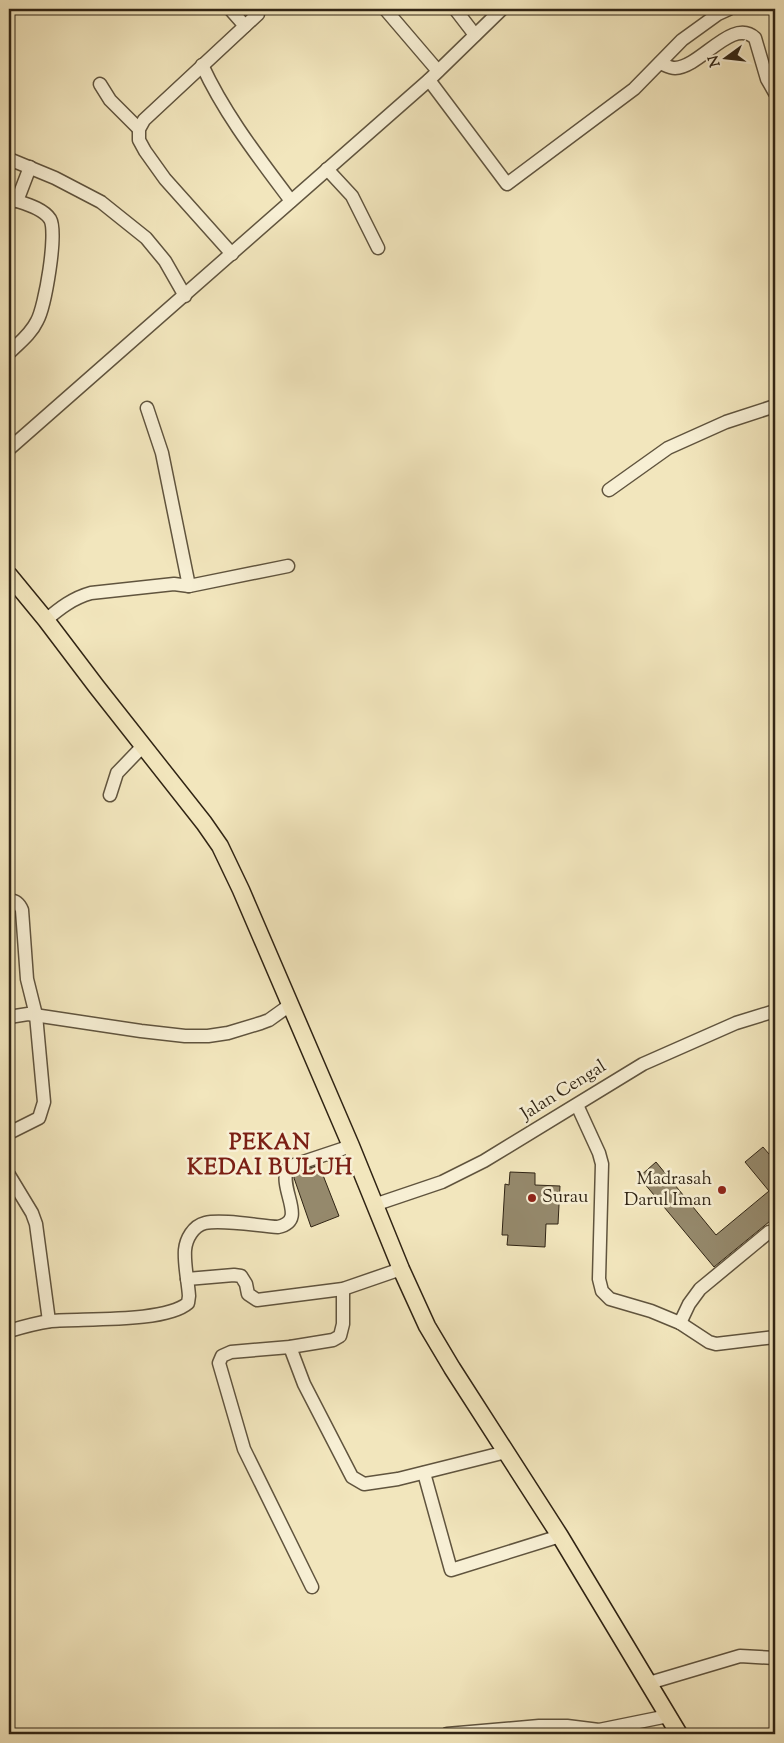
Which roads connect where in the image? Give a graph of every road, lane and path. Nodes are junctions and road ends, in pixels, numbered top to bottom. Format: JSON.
{"nodes":[{"id":1,"x":230,"y":9,"type":"edge"},
{"id":2,"x":385,"y":9,"type":"edge"},
{"id":3,"x":455,"y":9,"type":"edge"},
{"id":4,"x":502,"y":9,"type":"edge"},
{"id":5,"x":729,"y":9,"type":"edge"},
{"id":6,"x":258,"y":14,"type":"dead end"},
{"id":7,"x":245,"y":26,"type":"junction"},
{"id":8,"x":475,"y":35,"type":"junction"},
{"id":9,"x":660,"y":63,"type":"junction"},
{"id":10,"x":202,"y":65,"type":"junction"},
{"id":11,"x":434,"y":76,"type":"junction"},
{"id":12,"x":100,"y":84,"type":"dead end"},
{"id":13,"x":775,"y":93,"type":"edge"},
{"id":14,"x":139,"y":129,"type":"junction"},
{"id":15,"x":9,"y":159,"type":"edge"},
{"id":16,"x":30,"y":167,"type":"junction"},
{"id":17,"x":327,"y":170,"type":"junction"},
{"id":18,"x":13,"y":199,"type":"edge"},
{"id":19,"x":291,"y":201,"type":"junction"},
{"id":20,"x":378,"y":248,"type":"dead end"},
{"id":21,"x":232,"y":254,"type":"junction"},
{"id":22,"x":185,"y":296,"type":"junction"},
{"id":23,"x":9,"y":352,"type":"edge"},
{"id":24,"x":775,"y":406,"type":"edge"},
{"id":25,"x":147,"y":408,"type":"dead end"},
{"id":26,"x":9,"y":449,"type":"edge"},
{"id":27,"x":608,"y":490,"type":"dead end"},
{"id":28,"x":288,"y":566,"type":"dead end"},
{"id":29,"x":9,"y":575,"type":"edge"},
{"id":30,"x":189,"y":586,"type":"junction"},
{"id":31,"x":46,"y":620,"type":"junction"},
{"id":32,"x":143,"y":746,"type":"junction"},
{"id":33,"x":110,"y":795,"type":"dead end"},
{"id":34,"x":9,"y":900,"type":"edge"},
{"id":35,"x":290,"y":1005,"type":"junction"},
{"id":36,"x":775,"y":1011,"type":"edge"},
{"id":37,"x":36,"y":1015,"type":"junction"},
{"id":38,"x":9,"y":1017,"type":"edge"},
{"id":39,"x":577,"y":1105,"type":"junction"},
{"id":40,"x":9,"y":1133,"type":"edge"},
{"id":41,"x":351,"y":1146,"type":"junction"},
{"id":42,"x":9,"y":1175,"type":"edge"},
{"id":43,"x":374,"y":1205,"type":"junction"},
{"id":44,"x":769,"y":1232,"type":"dead end"},
{"id":45,"x":401,"y":1270,"type":"junction"},
{"id":46,"x":188,"y":1279,"type":"junction"},
{"id":47,"x":343,"y":1289,"type":"junction"},
{"id":48,"x":49,"y":1321,"type":"junction"},
{"id":49,"x":680,"y":1323,"type":"junction"},
{"id":50,"x":9,"y":1331,"type":"edge"},
{"id":51,"x":775,"y":1337,"type":"edge"},
{"id":52,"x":290,"y":1347,"type":"junction"},
{"id":53,"x":506,"y":1452,"type":"junction"},
{"id":54,"x":424,"y":1473,"type":"junction"},
{"id":55,"x":560,"y":1536,"type":"junction"},
{"id":56,"x":312,"y":1587,"type":"dead end"},
{"id":57,"x":775,"y":1658,"type":"edge"},
{"id":58,"x":649,"y":1683,"type":"junction"},
{"id":59,"x":668,"y":1716,"type":"junction"},
{"id":60,"x":447,"y":1734,"type":"edge"},
{"id":61,"x":679,"y":1734,"type":"edge"}],
"edges":[{"from":1,"to":7,"type":"street"},
{"from":2,"to":11,"type":"street"},
{"from":3,"to":8,"type":"street"},
{"from":4,"to":8,"type":"street"},
{"from":5,"to":9,"type":"street"},
{"from":6,"to":7,"type":"street"},
{"from":7,"to":10,"type":"street"},
{"from":8,"to":11,"type":"street"},
{"from":9,"to":11,"type":"street"},
{"from":9,"to":13,"type":"street"},
{"from":10,"to":14,"type":"street"},
{"from":10,"to":19,"type":"street"},
{"from":11,"to":17,"type":"street"},
{"from":12,"to":14,"type":"street"},
{"from":14,"to":21,"type":"street"},
{"from":15,"to":16,"type":"street"},
{"from":16,"to":18,"type":"street"},
{"from":16,"to":22,"type":"street"},
{"from":17,"to":19,"type":"street"},
{"from":17,"to":20,"type":"street"},
{"from":18,"to":23,"type":"street"},
{"from":19,"to":21,"type":"street"},
{"from":21,"to":22,"type":"street"},
{"from":22,"to":26,"type":"street"},
{"from":24,"to":27,"type":"street"},
{"from":25,"to":30,"type":"street"},
{"from":28,"to":30,"type":"street"},
{"from":29,"to":31,"type":"main road"},
{"from":30,"to":31,"type":"street"},
{"from":31,"to":32,"type":"main road"},
{"from":32,"to":33,"type":"street"},
{"from":32,"to":35,"type":"main road"},
{"from":34,"to":37,"type":"street"},
{"from":35,"to":37,"type":"street"},
{"from":35,"to":41,"type":"main road"},
{"from":36,"to":39,"type":"street","name":"Jalan Cengal"},
{"from":37,"to":38,"type":"street"},
{"from":37,"to":40,"type":"street"},
{"from":39,"to":43,"type":"street","name":"Jalan Cengal"},
{"from":39,"to":49,"type":"street"},
{"from":41,"to":43,"type":"main road"},
{"from":41,"to":46,"type":"street"},
{"from":42,"to":48,"type":"street"},
{"from":43,"to":45,"type":"main road"},
{"from":44,"to":49,"type":"street"},
{"from":45,"to":47,"type":"street"},
{"from":45,"to":53,"type":"main road"},
{"from":46,"to":47,"type":"street"},
{"from":46,"to":48,"type":"street"},
{"from":47,"to":52,"type":"street"},
{"from":48,"to":50,"type":"street"},
{"from":49,"to":51,"type":"street"},
{"from":52,"to":54,"type":"street"},
{"from":52,"to":56,"type":"street"},
{"from":53,"to":54,"type":"street"},
{"from":53,"to":55,"type":"main road"},
{"from":54,"to":55,"type":"street"},
{"from":55,"to":58,"type":"main road"},
{"from":57,"to":58,"type":"street"},
{"from":58,"to":59,"type":"main road"},
{"from":59,"to":60,"type":"street"},
{"from":59,"to":61,"type":"main road"}]}
